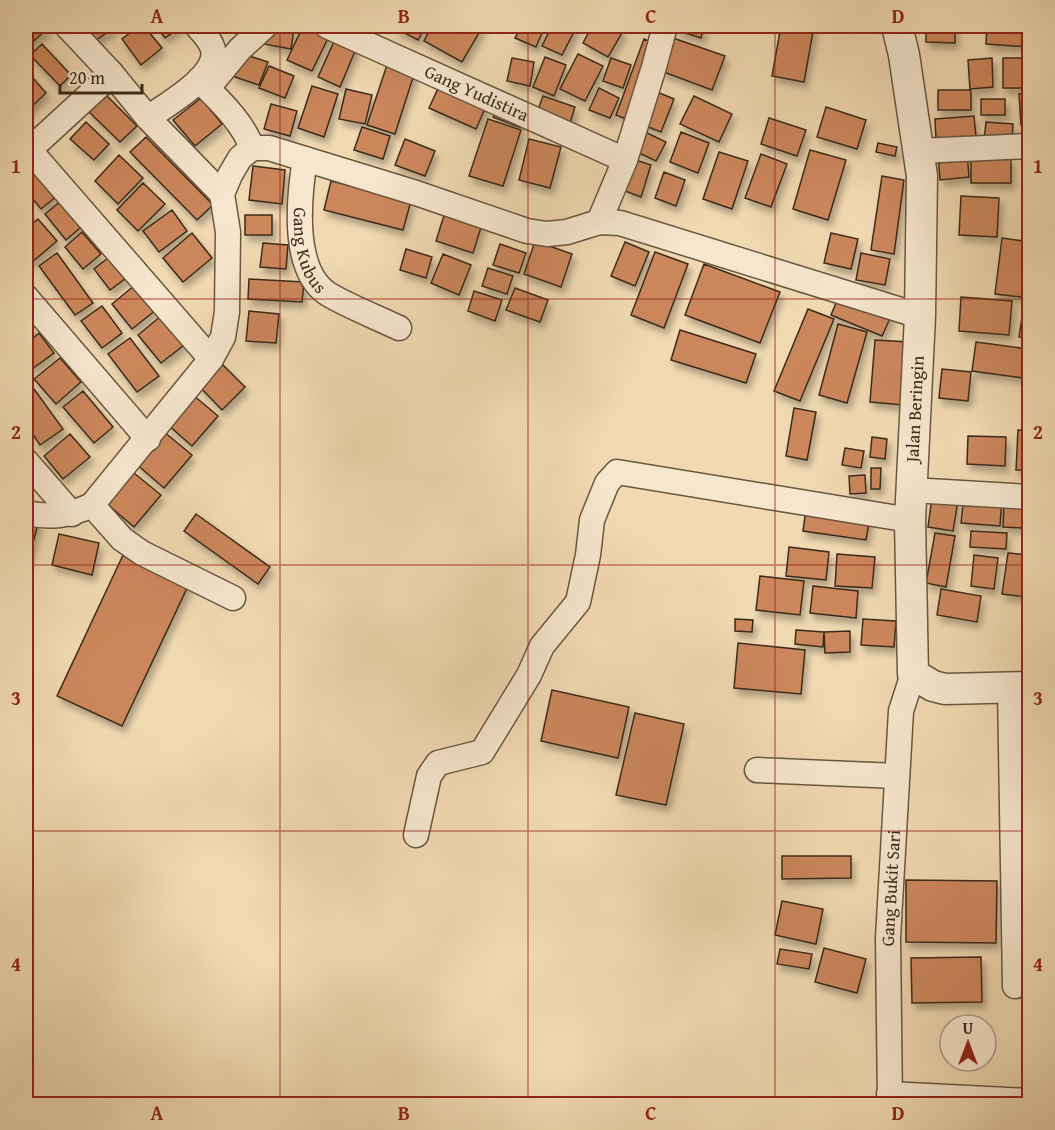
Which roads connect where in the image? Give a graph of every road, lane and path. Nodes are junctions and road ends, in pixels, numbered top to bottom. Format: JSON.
{"nodes":[{"id":1,"x":67,"y":26,"type":"edge"},
{"id":2,"x":197,"y":26,"type":"edge"},
{"id":3,"x":265,"y":26,"type":"edge"},
{"id":4,"x":327,"y":26,"type":"edge"},
{"id":5,"x":665,"y":26,"type":"edge"},
{"id":6,"x":897,"y":26,"type":"edge"},
{"id":7,"x":112,"y":74,"type":"junction"},
{"id":8,"x":204,"y":84,"type":"junction"},
{"id":9,"x":148,"y":118,"type":"junction"},
{"id":10,"x":1029,"y":146,"type":"edge"},
{"id":11,"x":252,"y":148,"type":"junction"},
{"id":12,"x":27,"y":150,"type":"edge"},
{"id":13,"x":919,"y":151,"type":"junction"},
{"id":14,"x":305,"y":159,"type":"junction"},
{"id":15,"x":626,"y":160,"type":"junction"},
{"id":16,"x":222,"y":194,"type":"junction"},
{"id":17,"x":599,"y":222,"type":"junction"},
{"id":18,"x":26,"y":297,"type":"edge"},
{"id":19,"x":920,"y":316,"type":"junction"},
{"id":20,"x":399,"y":328,"type":"dead end"},
{"id":21,"x":211,"y":359,"type":"junction"},
{"id":22,"x":148,"y":439,"type":"junction"},
{"id":23,"x":26,"y":461,"type":"edge"},
{"id":24,"x":911,"y":490,"type":"junction"},
{"id":25,"x":1029,"y":497,"type":"edge"},
{"id":26,"x":82,"y":510,"type":"junction"},
{"id":27,"x":26,"y":513,"type":"edge"},
{"id":28,"x":910,"y":520,"type":"junction"},
{"id":29,"x":233,"y":598,"type":"dead end"},
{"id":30,"x":913,"y":674,"type":"junction"},
{"id":31,"x":1020,"y":687,"type":"edge"},
{"id":32,"x":757,"y":770,"type":"dead end"},
{"id":33,"x":897,"y":776,"type":"junction"},
{"id":34,"x":416,"y":836,"type":"dead end"},
{"id":35,"x":1015,"y":986,"type":"dead end"},
{"id":36,"x":890,"y":1099,"type":"edge"},
{"id":37,"x":1029,"y":1101,"type":"edge"}],
"edges":[{"from":1,"to":7,"type":"street"},
{"from":2,"to":8,"type":"street"},
{"from":3,"to":8,"type":"street"},
{"from":4,"to":15,"type":"street","name":"Gang Yudistira"},
{"from":5,"to":15,"type":"street"},
{"from":6,"to":13,"type":"street","name":"Jalan Beringin"},
{"from":7,"to":9,"type":"street"},
{"from":7,"to":12,"type":"street"},
{"from":8,"to":9,"type":"street"},
{"from":8,"to":11,"type":"street"},
{"from":9,"to":16,"type":"street"},
{"from":10,"to":13,"type":"street"},
{"from":11,"to":14,"type":"street"},
{"from":11,"to":16,"type":"street"},
{"from":12,"to":21,"type":"street"},
{"from":13,"to":19,"type":"street","name":"Jalan Beringin"},
{"from":14,"to":17,"type":"street"},
{"from":14,"to":20,"type":"street","name":"Gang Kubus"},
{"from":15,"to":17,"type":"street"},
{"from":16,"to":21,"type":"street"},
{"from":17,"to":19,"type":"street"},
{"from":18,"to":22,"type":"street"},
{"from":19,"to":24,"type":"street","name":"Jalan Beringin"},
{"from":21,"to":22,"type":"street"},
{"from":22,"to":26,"type":"street"},
{"from":23,"to":26,"type":"street"},
{"from":24,"to":25,"type":"street"},
{"from":24,"to":28,"type":"street","name":"Jalan Beringin"},
{"from":26,"to":27,"type":"street"},
{"from":26,"to":29,"type":"street"},
{"from":28,"to":30,"type":"street","name":"Jalan Beringin"},
{"from":28,"to":34,"type":"street"},
{"from":30,"to":31,"type":"street"},
{"from":30,"to":33,"type":"street","name":"Gang Bukit Sari"},
{"from":31,"to":35,"type":"street"},
{"from":32,"to":33,"type":"street"},
{"from":33,"to":36,"type":"street","name":"Gang Bukit Sari"},
{"from":36,"to":37,"type":"street"}]}
